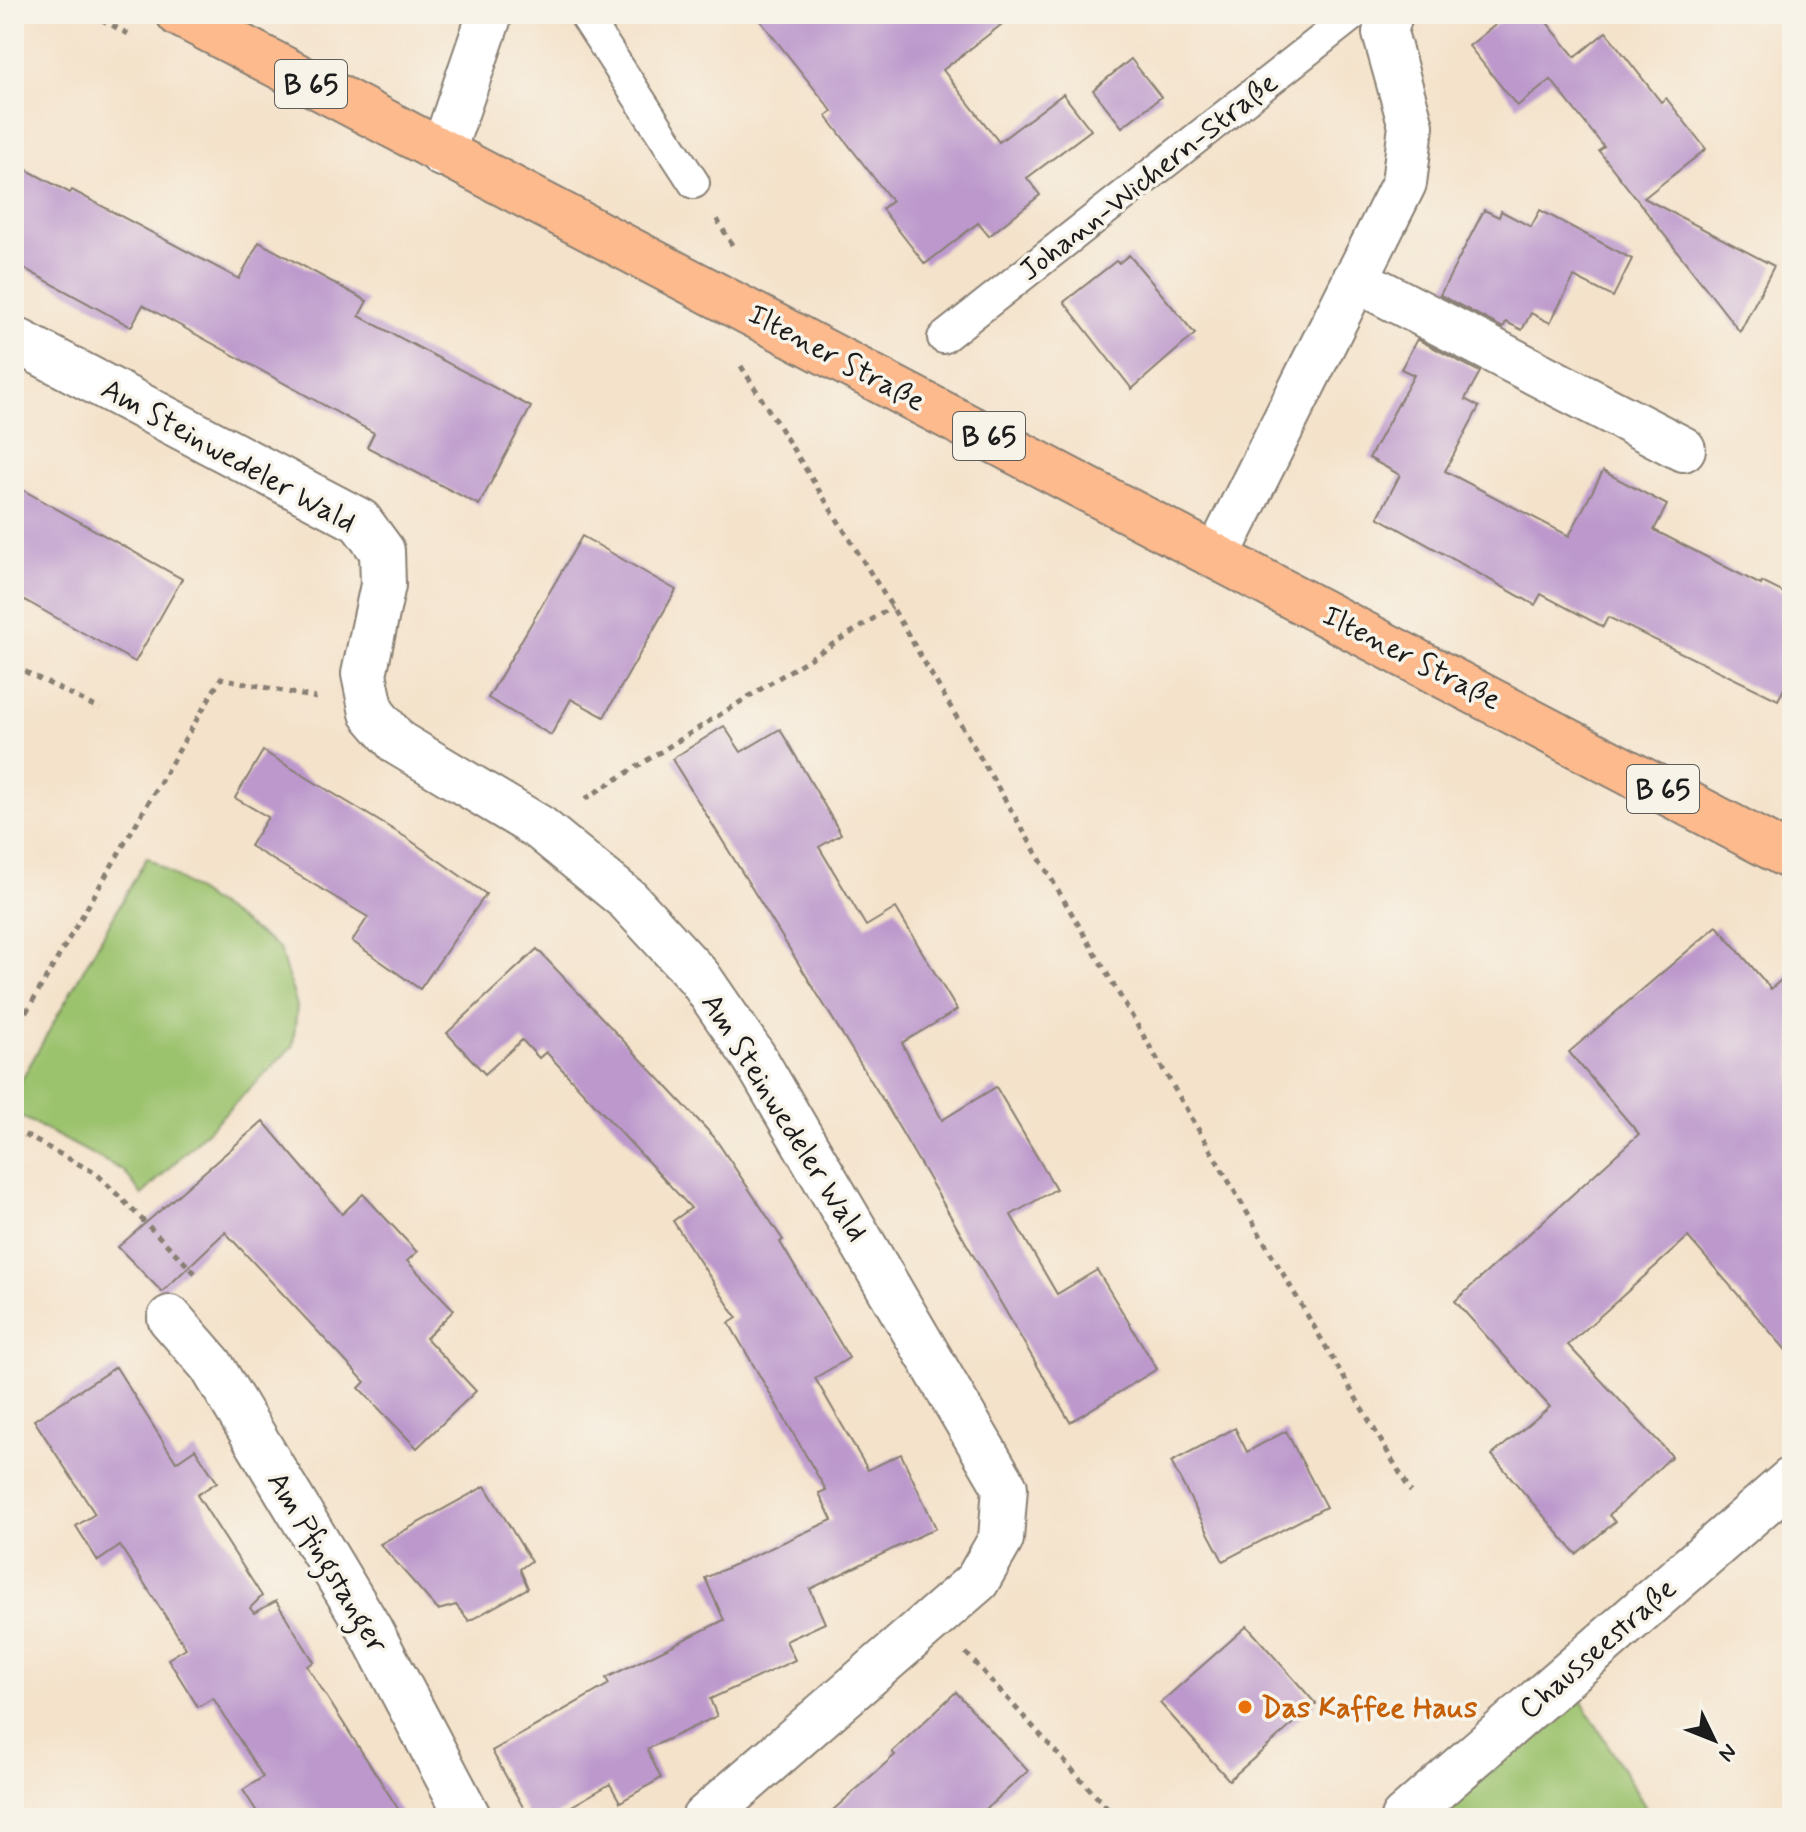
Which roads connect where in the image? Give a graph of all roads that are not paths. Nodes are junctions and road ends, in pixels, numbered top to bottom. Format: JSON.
{"nodes":[{"id":1,"x":179,"y":14,"type":"edge"},
{"id":2,"x":490,"y":14,"type":"edge"},
{"id":3,"x":584,"y":14,"type":"edge"},
{"id":4,"x":1354,"y":14,"type":"edge"},
{"id":5,"x":1390,"y":14,"type":"edge"},
{"id":6,"x":442,"y":154,"type":"junction"},
{"id":7,"x":694,"y":183,"type":"dead end"},
{"id":8,"x":1355,"y":279,"type":"junction"},
{"id":9,"x":943,"y":338,"type":"dead end"},
{"id":10,"x":14,"y":339,"type":"edge"},
{"id":11,"x":1683,"y":449,"type":"dead end"},
{"id":12,"x":1217,"y":556,"type":"junction"},
{"id":13,"x":1792,"y":858,"type":"edge"},
{"id":14,"x":170,"y":1318,"type":"road end"},
{"id":15,"x":1792,"y":1479,"type":"edge"},
{"id":16,"x":469,"y":1818,"type":"edge"},
{"id":17,"x":704,"y":1818,"type":"edge"},
{"id":18,"x":1403,"y":1818,"type":"edge"}],
"edges":[{"from":1,"to":6,"type":"main road","name":"Iltener Straße","number":"B 65"},
{"from":2,"to":6,"type":"street"},
{"from":3,"to":7,"type":"lane"},
{"from":4,"to":9,"type":"lane","name":"Johann-Wichern-Straße"},
{"from":5,"to":8,"type":"street"},
{"from":6,"to":12,"type":"main road","name":"Iltener Straße","number":"B 65"},
{"from":8,"to":11,"type":"street"},
{"from":8,"to":12,"type":"street"},
{"from":10,"to":17,"type":"street","name":"Am Steinwedeler Wald"},
{"from":12,"to":13,"type":"main road","name":"Iltener Straße","number":"B 65"},
{"from":14,"to":16,"type":"street","name":"Am Pfingstanger"},
{"from":15,"to":18,"type":"street","name":"Chausseestraße"}]}
